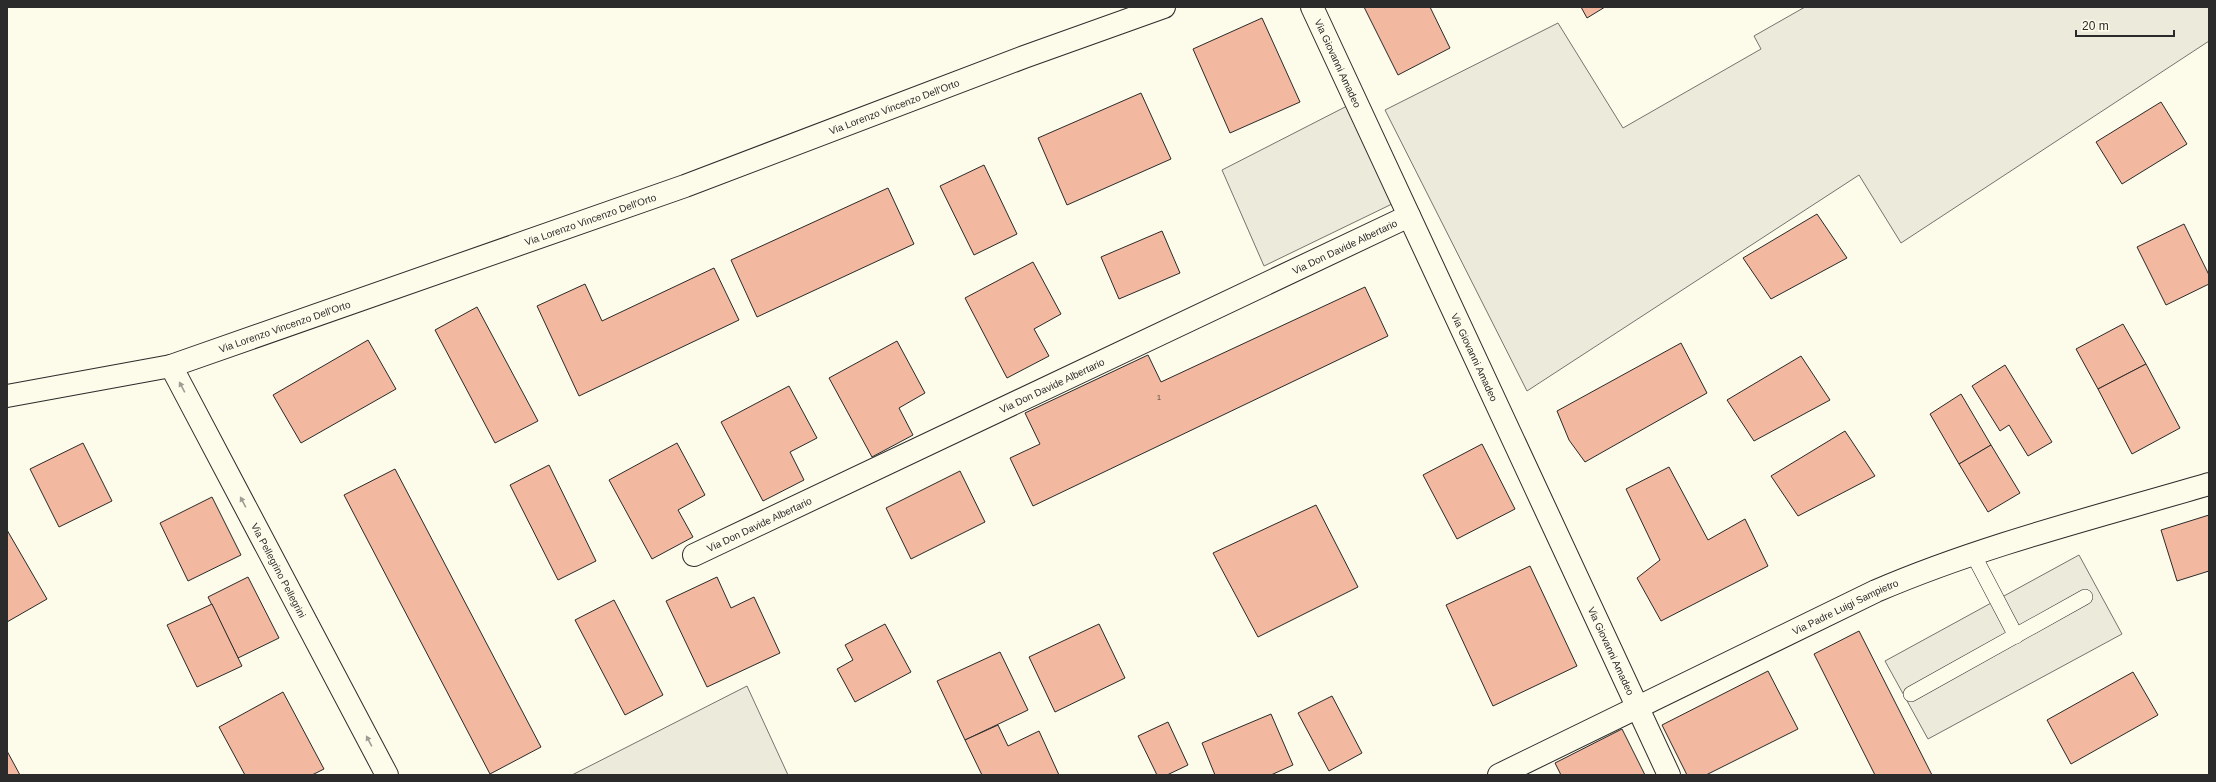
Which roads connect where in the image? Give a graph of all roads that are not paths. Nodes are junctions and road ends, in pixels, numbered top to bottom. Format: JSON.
{"nodes":[{"id":1,"x":1164,"y":7,"type":"edge"},
{"id":2,"x":1312,"y":7,"type":"edge"},
{"id":3,"x":1409,"y":216,"type":"junction"},
{"id":4,"x":171,"y":366,"type":"junction"},
{"id":5,"x":7,"y":396,"type":"edge"},
{"id":6,"x":2209,"y":484,"type":"edge"},
{"id":7,"x":1973,"y":554,"type":"junction"},
{"id":8,"x":694,"y":555,"type":"dead end"},
{"id":9,"x":2085,"y":597,"type":"dead end"},
{"id":10,"x":2016,"y":636,"type":"junction"},
{"id":11,"x":1911,"y":694,"type":"dead end"},
{"id":12,"x":1638,"y":707,"type":"junction"},
{"id":13,"x":387,"y":775,"type":"edge"},
{"id":14,"x":1499,"y":775,"type":"edge"},
{"id":15,"x":1669,"y":775,"type":"edge"}],
"edges":[{"from":1,"to":4,"type":"street","name":"Via Lorenzo Vincenzo Dell'Orto"},
{"from":2,"to":3,"type":"street","name":"Via Giovanni Amadeo"},
{"from":3,"to":8,"type":"street","name":"Via Don Davide Albertario"},
{"from":3,"to":12,"type":"street","name":"Via Giovanni Amadeo"},
{"from":4,"to":5,"type":"street","name":"Via Lorenzo Vincenzo Dell'Orto"},
{"from":13,"to":4,"type":"street","name":"Via Pellegrino Pellegrini","one_way":true},
{"from":6,"to":7,"type":"street","name":"Via Padre Luigi Sampietro"},
{"from":7,"to":10,"type":"lane"},
{"from":7,"to":12,"type":"street","name":"Via Padre Luigi Sampietro"},
{"from":9,"to":10,"type":"lane"},
{"from":10,"to":11,"type":"lane"},
{"from":12,"to":14,"type":"street","name":"Via Padre Luigi Sampietro"},
{"from":12,"to":15,"type":"street","name":"Via Giovanni Amadeo"}]}
